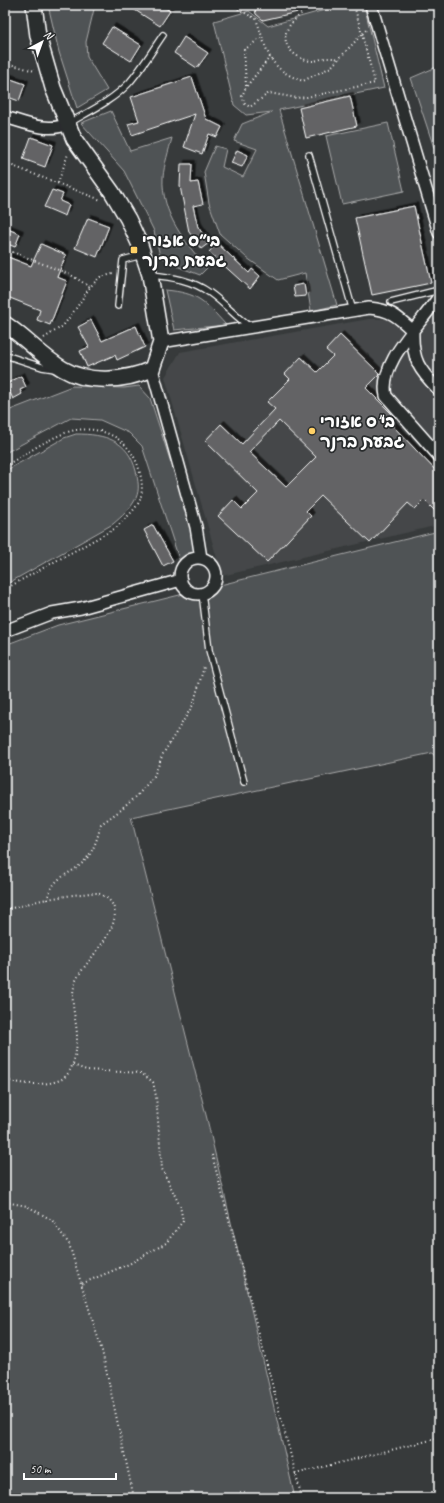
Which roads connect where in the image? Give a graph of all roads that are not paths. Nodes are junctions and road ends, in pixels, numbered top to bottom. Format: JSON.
{"nodes":[{"id":1,"x":34,"y":5,"type":"edge"},
{"id":2,"x":371,"y":5,"type":"edge"},
{"id":3,"x":163,"y":34,"type":"dead end"},
{"id":4,"x":5,"y":117,"type":"edge"},
{"id":5,"x":68,"y":124,"type":"junction"},
{"id":6,"x":309,"y":155,"type":"dead end"},
{"id":7,"x":439,"y":232,"type":"edge"},
{"id":8,"x":143,"y":255,"type":"junction"},
{"id":9,"x":150,"y":275,"type":"junction"},
{"id":10,"x":438,"y":296,"type":"edge"},
{"id":11,"x":391,"y":302,"type":"dead end"},
{"id":12,"x":118,"y":306,"type":"dead end"},
{"id":13,"x":353,"y":311,"type":"junction"},
{"id":14,"x":5,"y":324,"type":"edge"},
{"id":15,"x":250,"y":328,"type":"junction"},
{"id":16,"x":413,"y":331,"type":"junction"},
{"id":17,"x":161,"y":342,"type":"junction"},
{"id":18,"x":5,"y":355,"type":"edge"},
{"id":19,"x":152,"y":369,"type":"junction"},
{"id":20,"x":63,"y":370,"type":"junction"},
{"id":21,"x":439,"y":390,"type":"edge"},
{"id":22,"x":439,"y":456,"type":"edge"},
{"id":23,"x":201,"y":558,"type":"junction"},
{"id":24,"x":181,"y":580,"type":"junction"},
{"id":25,"x":202,"y":593,"type":"junction"},
{"id":26,"x":5,"y":631,"type":"edge"},
{"id":27,"x":244,"y":782,"type":"dead end"}],
"edges":[{"from":1,"to":5,"type":"street"},
{"from":2,"to":7,"type":"street"},
{"from":3,"to":5,"type":"lane"},
{"from":4,"to":5,"type":"street"},
{"from":5,"to":8,"type":"street"},
{"from":6,"to":13,"type":"lane"},
{"from":8,"to":9,"type":"street"},
{"from":8,"to":12,"type":"lane"},
{"from":9,"to":15,"type":"lane"},
{"from":9,"to":17,"type":"street"},
{"from":10,"to":11,"type":"lane"},
{"from":10,"to":16,"type":"street"},
{"from":13,"to":15,"type":"street"},
{"from":13,"to":16,"type":"street"},
{"from":14,"to":20,"type":"street"},
{"from":15,"to":17,"type":"street"},
{"from":16,"to":21,"type":"street"},
{"from":16,"to":22,"type":"street"},
{"from":17,"to":19,"type":"street"},
{"from":18,"to":20,"type":"lane"},
{"from":19,"to":20,"type":"street"},
{"from":19,"to":23,"type":"street"},
{"from":23,"to":24,"type":"street"},
{"from":23,"to":25,"type":"street"},
{"from":24,"to":25,"type":"street"},
{"from":24,"to":26,"type":"street"},
{"from":25,"to":27,"type":"lane"}]}
